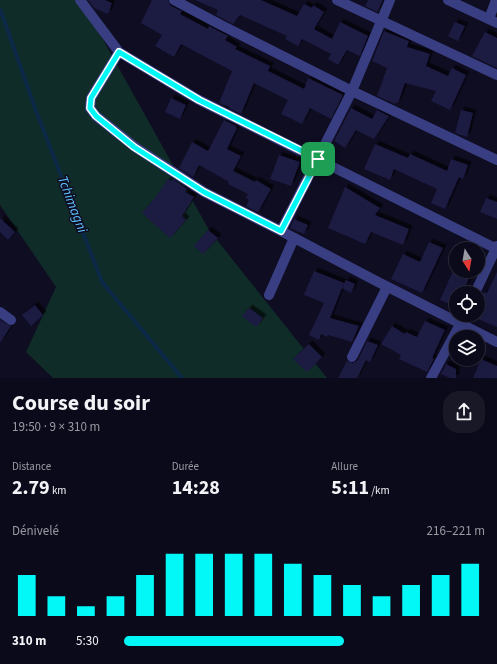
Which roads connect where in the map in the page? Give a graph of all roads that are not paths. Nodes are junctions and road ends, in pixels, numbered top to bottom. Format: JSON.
{"nodes":[{"id":1,"x":80,"y":0,"type":"edge"},
{"id":2,"x":174,"y":0,"type":"edge"},
{"id":3,"x":337,"y":0,"type":"edge"},
{"id":4,"x":390,"y":0,"type":"edge"},
{"id":5,"x":448,"y":0,"type":"edge"},
{"id":6,"x":496,"y":0,"type":"edge"},
{"id":7,"x":381,"y":21,"type":"junction"},
{"id":8,"x":493,"y":21,"type":"edge"},
{"id":9,"x":119,"y":52,"type":"junction"},
{"id":10,"x":497,"y":75,"type":"edge"},
{"id":11,"x":352,"y":91,"type":"junction"},
{"id":12,"x":318,"y":159,"type":"junction"},
{"id":13,"x":497,"y":160,"type":"edge"},
{"id":14,"x":281,"y":231,"type":"junction"},
{"id":15,"x":294,"y":238,"type":"junction"},
{"id":16,"x":497,"y":248,"type":"edge"},
{"id":17,"x":478,"y":286,"type":"edge"},
{"id":18,"x":387,"y":287,"type":"junction"},
{"id":19,"x":269,"y":295,"type":"dead end"},
{"id":20,"x":0,"y":312,"type":"edge"},
{"id":21,"x":449,"y":314,"type":"edge"},
{"id":22,"x":11,"y":320,"type":"dead end"},
{"id":23,"x":462,"y":322,"type":"edge"},
{"id":24,"x":466,"y":322,"type":"edge"},
{"id":25,"x":497,"y":342,"type":"edge"},
{"id":26,"x":352,"y":357,"type":"dead end"},
{"id":27,"x":431,"y":378,"type":"edge"}],
"edges":[{"from":1,"to":9,"type":"street"},
{"from":2,"to":11,"type":"street"},
{"from":3,"to":7,"type":"street"},
{"from":4,"to":7,"type":"street"},
{"from":5,"to":8,"type":"street"},
{"from":6,"to":8,"type":"street"},
{"from":7,"to":10,"type":"street"},
{"from":7,"to":11,"type":"street"},
{"from":9,"to":12,"type":"street"},
{"from":9,"to":14,"type":"street"},
{"from":11,"to":12,"type":"street"},
{"from":11,"to":13,"type":"street"},
{"from":12,"to":14,"type":"street"},
{"from":12,"to":16,"type":"street"},
{"from":14,"to":15,"type":"street"},
{"from":15,"to":18,"type":"street"},
{"from":15,"to":19,"type":"street"},
{"from":16,"to":17,"type":"street"},
{"from":18,"to":21,"type":"street"},
{"from":18,"to":26,"type":"street"},
{"from":20,"to":22,"type":"street"},
{"from":23,"to":27,"type":"street"},
{"from":24,"to":25,"type":"street"}]}
